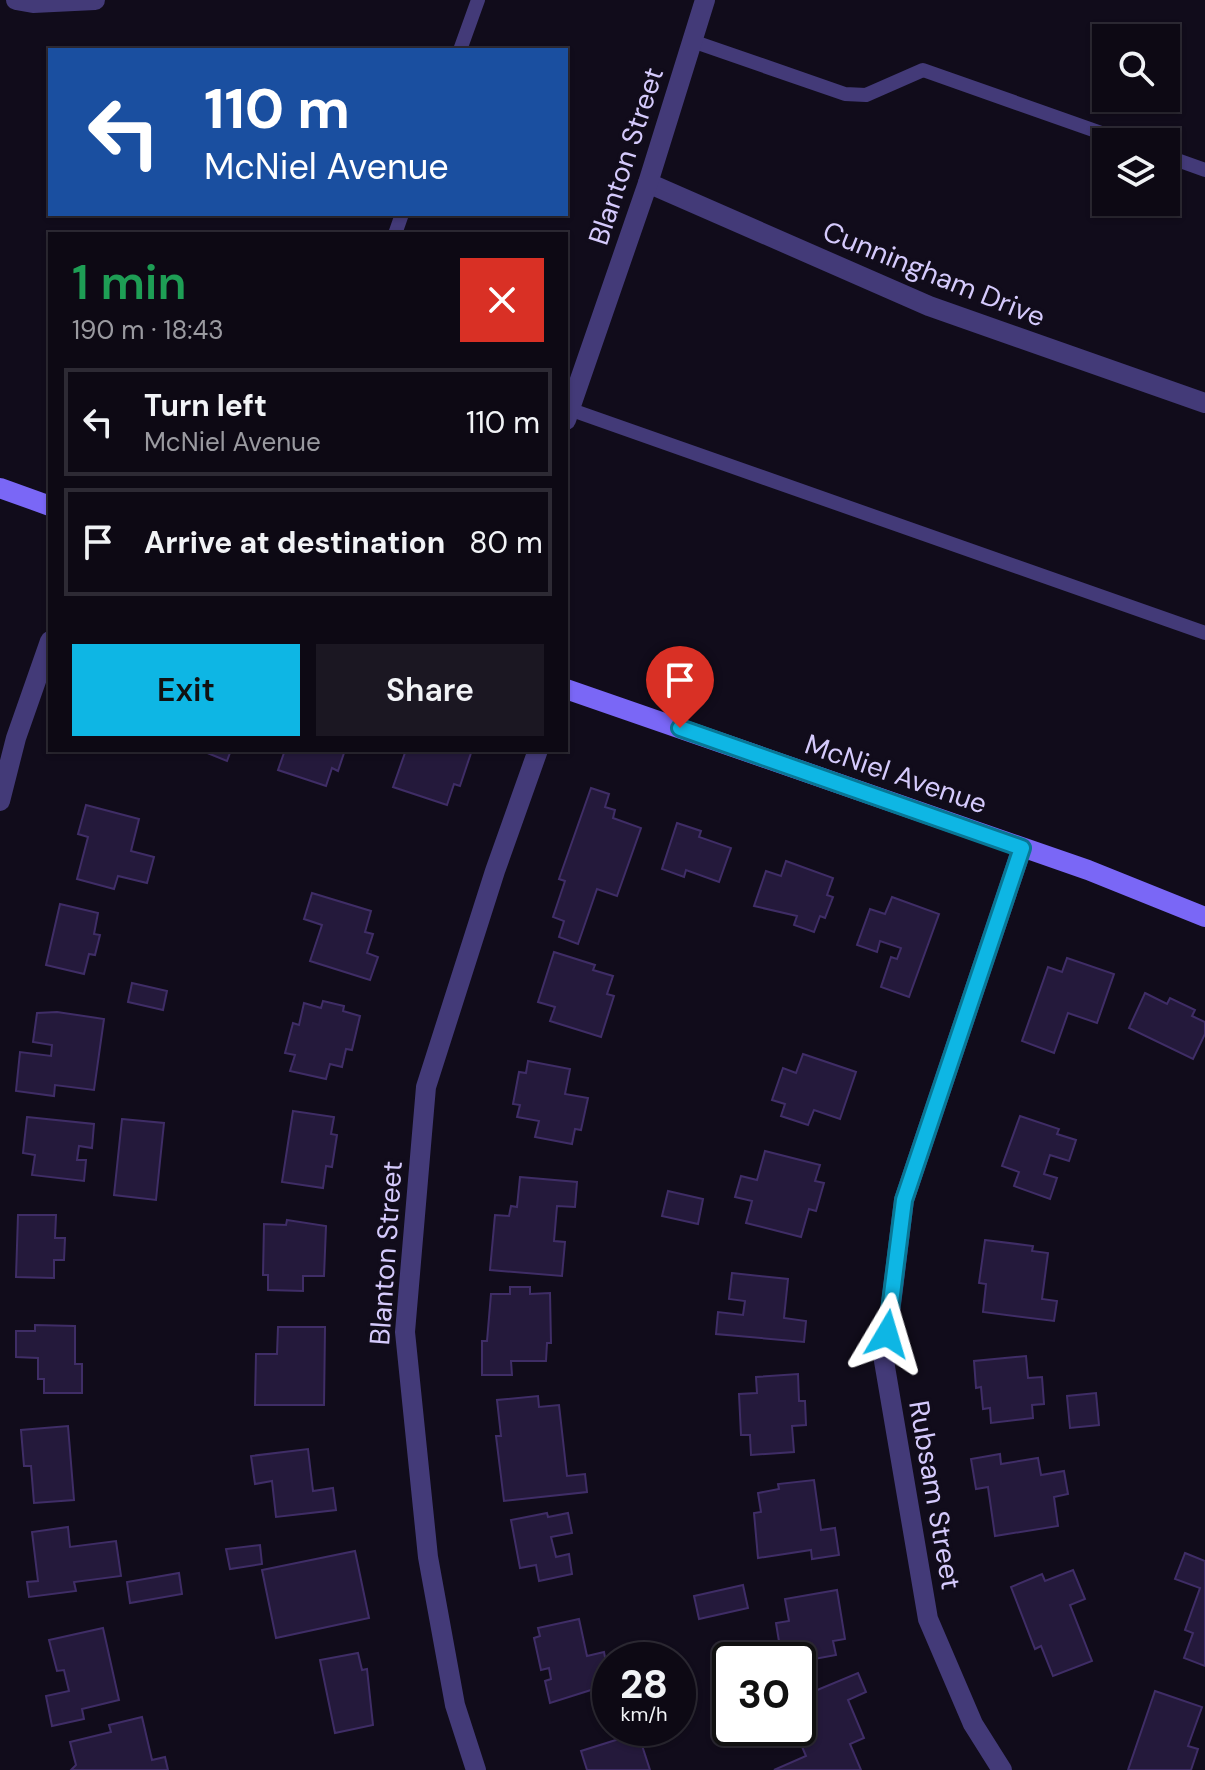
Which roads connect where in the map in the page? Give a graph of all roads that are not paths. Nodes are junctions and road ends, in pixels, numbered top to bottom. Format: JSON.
{"nodes":[{"id":1,"x":16,"y":0,"type":"edge"},
{"id":2,"x":95,"y":0,"type":"edge"},
{"id":3,"x":478,"y":0,"type":"edge"},
{"id":4,"x":705,"y":0,"type":"edge"},
{"id":5,"x":692,"y":41,"type":"junction"},
{"id":6,"x":461,"y":48,"type":"edge"},
{"id":7,"x":1092,"y":130,"type":"edge"},
{"id":8,"x":1180,"y":161,"type":"edge"},
{"id":9,"x":1205,"y":170,"type":"edge"},
{"id":10,"x":648,"y":183,"type":"junction"},
{"id":11,"x":1205,"y":403,"type":"edge"},
{"id":12,"x":568,"y":409,"type":"edge"},
{"id":13,"x":568,"y":412,"type":"edge"},
{"id":14,"x":0,"y":488,"type":"edge"},
{"id":15,"x":48,"y":505,"type":"edge"},
{"id":16,"x":1205,"y":633,"type":"edge"},
{"id":17,"x":48,"y":647,"type":"edge"},
{"id":18,"x":568,"y":690,"type":"edge"},
{"id":19,"x":537,"y":752,"type":"edge"},
{"id":20,"x":0,"y":801,"type":"edge"},
{"id":21,"x":1022,"y":848,"type":"junction"},
{"id":22,"x":1205,"y":917,"type":"edge"},
{"id":23,"x":476,"y":1770,"type":"edge"},
{"id":24,"x":1002,"y":1770,"type":"edge"}],
"edges":[{"from":1,"to":2,"type":"street"},
{"from":3,"to":6,"type":"lane"},
{"from":4,"to":5,"type":"street","name":"Blanton Street"},
{"from":5,"to":7,"type":"lane"},
{"from":5,"to":10,"type":"street","name":"Blanton Street"},
{"from":8,"to":9,"type":"lane"},
{"from":10,"to":11,"type":"street","name":"Cunningham Drive"},
{"from":10,"to":12,"type":"street","name":"Blanton Street"},
{"from":13,"to":16,"type":"lane"},
{"from":14,"to":15,"type":"street"},
{"from":17,"to":20,"type":"street"},
{"from":18,"to":21,"type":"street","name":"McNiel Avenue"},
{"from":19,"to":23,"type":"street","name":"Blanton Street"},
{"from":21,"to":22,"type":"street","name":"McNiel Avenue"},
{"from":21,"to":24,"type":"street","name":"Rubsam Street"}]}
